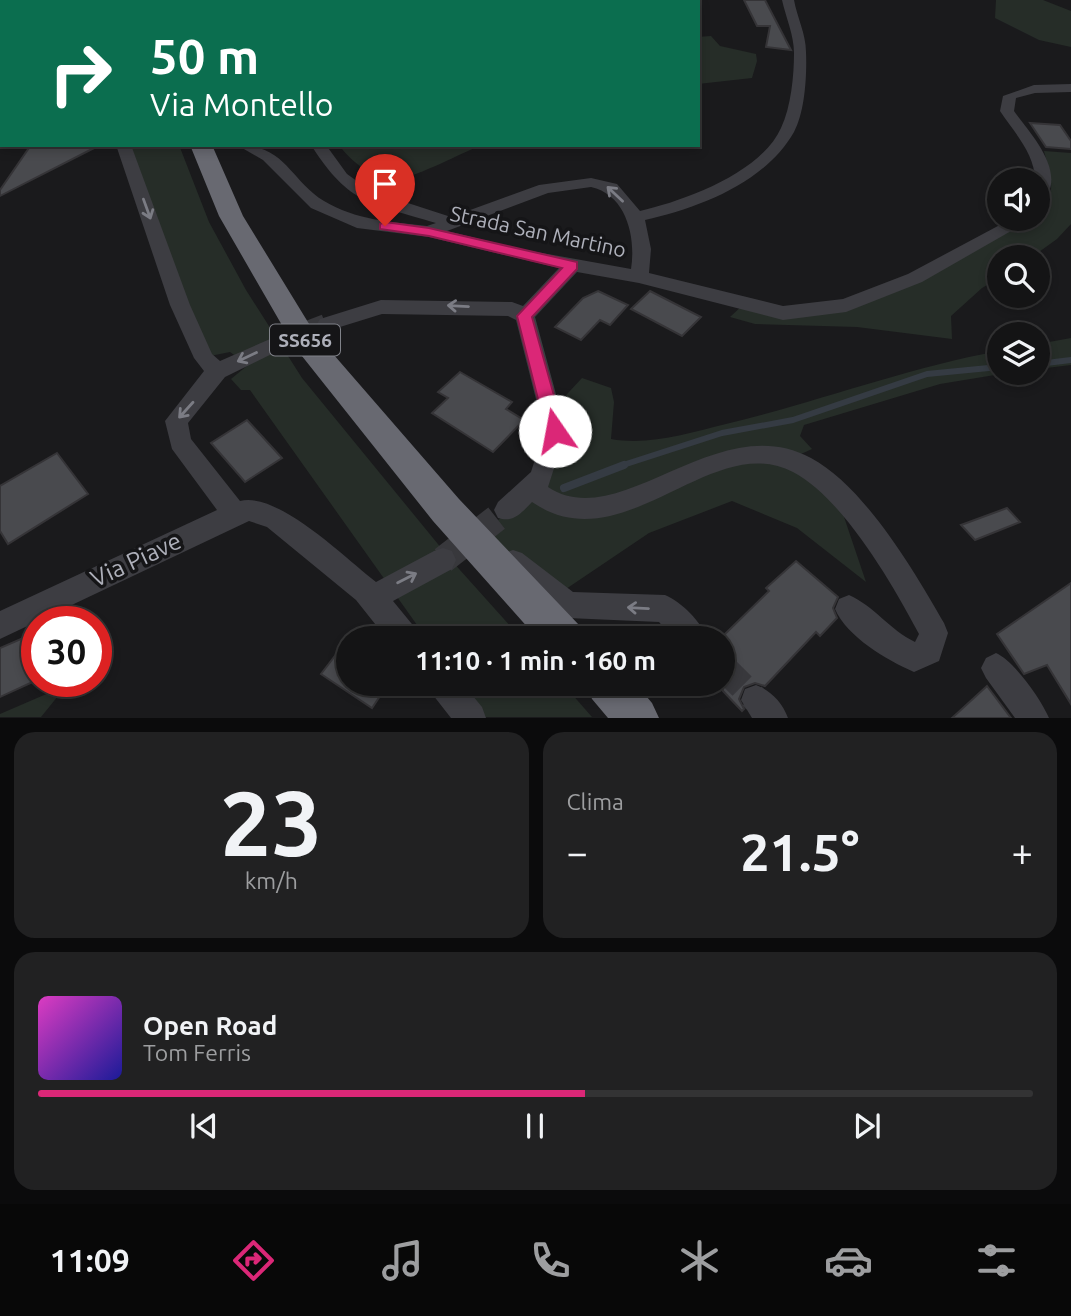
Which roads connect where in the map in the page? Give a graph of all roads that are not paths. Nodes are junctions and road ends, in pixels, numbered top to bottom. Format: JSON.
{"nodes":[{"id":1,"x":788,"y":0,"type":"edge"},
{"id":2,"x":1071,"y":88,"type":"edge"},
{"id":3,"x":125,"y":147,"type":"edge"},
{"id":4,"x":202,"y":147,"type":"edge"},
{"id":5,"x":248,"y":147,"type":"edge"},
{"id":6,"x":319,"y":147,"type":"edge"},
{"id":7,"x":1042,"y":168,"type":"edge"},
{"id":8,"x":637,"y":217,"type":"junction"},
{"id":9,"x":453,"y":223,"type":"junction"},
{"id":10,"x":1001,"y":231,"type":"edge"},
{"id":11,"x":429,"y":232,"type":"junction"},
{"id":12,"x":572,"y":266,"type":"junction"},
{"id":13,"x":639,"y":277,"type":"junction"},
{"id":14,"x":525,"y":316,"type":"junction"},
{"id":15,"x":327,"y":324,"type":"tunnel mouth"},
{"id":16,"x":277,"y":343,"type":"tunnel mouth"},
{"id":17,"x":217,"y":371,"type":"junction"},
{"id":18,"x":531,"y":488,"type":"junction"},
{"id":19,"x":446,"y":510,"type":"junction"},
{"id":20,"x":507,"y":510,"type":"tunnel mouth"},
{"id":21,"x":235,"y":514,"type":"junction"},
{"id":22,"x":443,"y":560,"type":"tunnel mouth"},
{"id":23,"x":372,"y":598,"type":"junction"},
{"id":24,"x":849,"y":608,"type":"dead end"},
{"id":25,"x":0,"y":625,"type":"edge"},
{"id":26,"x":395,"y":626,"type":"edge"},
{"id":27,"x":553,"y":626,"type":"edge"},
{"id":28,"x":681,"y":626,"type":"edge"},
{"id":29,"x":996,"y":668,"type":"dead end"},
{"id":30,"x":454,"y":696,"type":"edge"},
{"id":31,"x":618,"y":696,"type":"edge"},
{"id":32,"x":471,"y":718,"type":"edge"},
{"id":33,"x":637,"y":718,"type":"edge"},
{"id":34,"x":1034,"y":718,"type":"edge"}],
"edges":[{"from":1,"to":8,"type":"street"},
{"from":2,"to":7,"type":"street"},
{"from":3,"to":17,"type":"street","one_way":true},
{"from":4,"to":19,"type":"highway","number":"SS656"},
{"from":5,"to":11,"type":"street","name":"Strada San Martino"},
{"from":6,"to":9,"type":"street"},
{"from":8,"to":9,"type":"street","one_way":true},
{"from":8,"to":13,"type":"street"},
{"from":9,"to":11,"type":"street"},
{"from":10,"to":13,"type":"street","name":"Strada San Martino"},
{"from":11,"to":12,"type":"street","name":"Strada San Martino"},
{"from":12,"to":13,"type":"street","name":"Strada San Martino"},
{"from":12,"to":14,"type":"street"},
{"from":14,"to":15,"type":"street","one_way":true},
{"from":14,"to":18,"type":"street"},
{"from":16,"to":17,"type":"street","one_way":true},
{"from":17,"to":21,"type":"street","one_way":true},
{"from":18,"to":20,"type":"street"},
{"from":18,"to":24,"type":"street"},
{"from":19,"to":27,"type":"highway","number":"SS656"},
{"from":28,"to":19,"type":"street","one_way":true},
{"from":21,"to":23,"type":"street"},
{"from":21,"to":25,"type":"street","name":"Via Piave"},
{"from":23,"to":22,"type":"street","one_way":true},
{"from":23,"to":26,"type":"street"},
{"from":29,"to":34,"type":"street"},
{"from":30,"to":32,"type":"street"},
{"from":31,"to":33,"type":"highway"}]}
